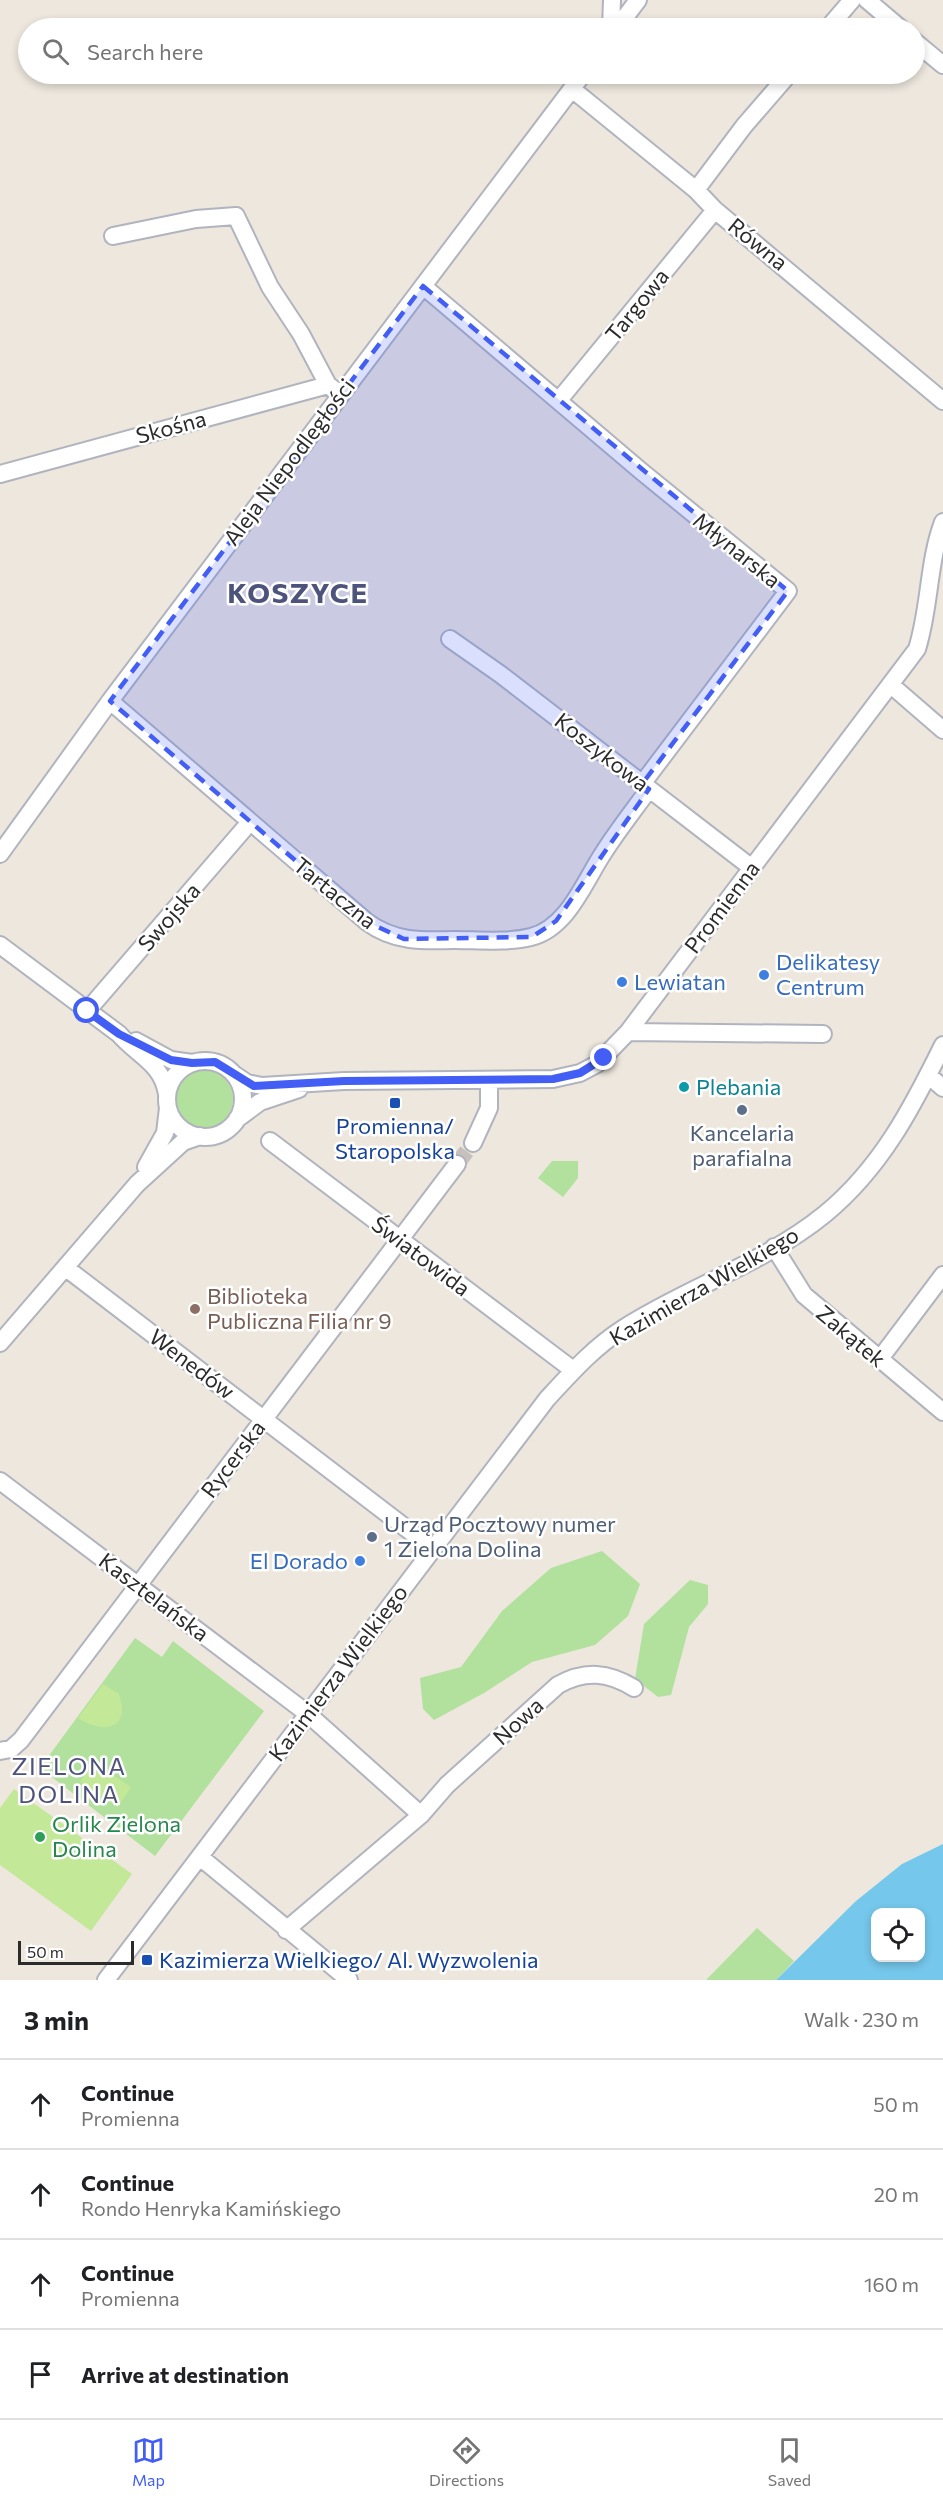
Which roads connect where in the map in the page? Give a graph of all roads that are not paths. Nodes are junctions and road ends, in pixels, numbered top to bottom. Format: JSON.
{"nodes":[{"id":1,"x":612,"y":0,"type":"edge"},
{"id":2,"x":638,"y":0,"type":"edge"},
{"id":3,"x":852,"y":0,"type":"edge"},
{"id":4,"x":867,"y":0,"type":"edge"},
{"id":5,"x":611,"y":18,"type":"edge"},
{"id":6,"x":624,"y":18,"type":"edge"},
{"id":7,"x":837,"y":18,"type":"edge"},
{"id":8,"x":888,"y":18,"type":"edge"},
{"id":9,"x":925,"y":49,"type":"edge"},
{"id":10,"x":943,"y":65,"type":"edge"},
{"id":11,"x":576,"y":84,"type":"edge"},
{"id":12,"x":780,"y":84,"type":"edge"},
{"id":13,"x":572,"y":89,"type":"junction"},
{"id":14,"x":696,"y":190,"type":"junction"},
{"id":15,"x":715,"y":210,"type":"junction"},
{"id":16,"x":113,"y":236,"type":"dead end"},
{"id":17,"x":423,"y":286,"type":"junction"},
{"id":18,"x":334,"y":389,"type":"junction"},
{"id":19,"x":559,"y":400,"type":"junction"},
{"id":20,"x":943,"y":401,"type":"edge"},
{"id":21,"x":0,"y":474,"type":"edge"},
{"id":22,"x":943,"y":522,"type":"edge"},
{"id":23,"x":450,"y":639,"type":"dead end"},
{"id":24,"x":891,"y":685,"type":"junction"},
{"id":25,"x":110,"y":701,"type":"junction"},
{"id":26,"x":943,"y":729,"type":"edge"},
{"id":27,"x":646,"y":786,"type":"junction"},
{"id":28,"x":250,"y":822,"type":"junction"},
{"id":29,"x":0,"y":854,"type":"edge"},
{"id":30,"x":752,"y":868,"type":"junction"},
{"id":31,"x":0,"y":945,"type":"edge"},
{"id":32,"x":87,"y":1011,"type":"junction"},
{"id":33,"x":628,"y":1032,"type":"junction"},
{"id":34,"x":119,"y":1034,"type":"junction"},
{"id":35,"x":823,"y":1034,"type":"dead end"},
{"id":36,"x":943,"y":1044,"type":"edge"},
{"id":37,"x":192,"y":1063,"type":"junction"},
{"id":38,"x":235,"y":1075,"type":"junction"},
{"id":39,"x":928,"y":1075,"type":"junction"},
{"id":40,"x":489,"y":1081,"type":"junction"},
{"id":41,"x":311,"y":1084,"type":"junction"},
{"id":42,"x":943,"y":1088,"type":"edge"},
{"id":43,"x":168,"y":1101,"type":"junction"},
{"id":44,"x":236,"y":1120,"type":"junction"},
{"id":45,"x":201,"y":1136,"type":"junction"},
{"id":46,"x":270,"y":1141,"type":"dead end"},
{"id":47,"x":473,"y":1143,"type":"tunnel mouth"},
{"id":48,"x":457,"y":1164,"type":"tunnel mouth"},
{"id":49,"x":137,"y":1184,"type":"junction"},
{"id":50,"x":398,"y":1239,"type":"junction"},
{"id":51,"x":774,"y":1247,"type":"junction"},
{"id":52,"x":66,"y":1268,"type":"junction"},
{"id":53,"x":943,"y":1275,"type":"edge"},
{"id":54,"x":0,"y":1343,"type":"edge"},
{"id":55,"x":879,"y":1360,"type":"junction"},
{"id":56,"x":573,"y":1371,"type":"junction"},
{"id":57,"x":943,"y":1412,"type":"edge"},
{"id":58,"x":263,"y":1419,"type":"junction"},
{"id":59,"x":0,"y":1481,"type":"edge"},
{"id":60,"x":432,"y":1548,"type":"junction"},
{"id":61,"x":138,"y":1585,"type":"junction"},
{"id":62,"x":634,"y":1688,"type":"dead end"},
{"id":63,"x":308,"y":1714,"type":"junction"},
{"id":64,"x":3,"y":1751,"type":"edge"},
{"id":65,"x":421,"y":1815,"type":"junction"},
{"id":66,"x":200,"y":1857,"type":"junction"},
{"id":67,"x":286,"y":1930,"type":"junction"},
{"id":68,"x":106,"y":1980,"type":"edge"},
{"id":69,"x":349,"y":1980,"type":"edge"}],
"edges":[{"from":1,"to":5,"type":"street"},
{"from":2,"to":6,"type":"street"},
{"from":3,"to":7,"type":"street"},
{"from":4,"to":8,"type":"street"},
{"from":9,"to":10,"type":"street"},
{"from":11,"to":13,"type":"street","name":"Aleja Niepodległości"},
{"from":12,"to":14,"type":"street"},
{"from":13,"to":14,"type":"street","name":"Równa"},
{"from":13,"to":17,"type":"street","name":"Aleja Niepodległości"},
{"from":14,"to":15,"type":"street","name":"Równa"},
{"from":15,"to":19,"type":"street","name":"Targowa"},
{"from":15,"to":20,"type":"street","name":"Równa"},
{"from":16,"to":18,"type":"street"},
{"from":17,"to":18,"type":"street","name":"Aleja Niepodległości"},
{"from":17,"to":19,"type":"street","name":"Młynarska"},
{"from":18,"to":21,"type":"street","name":"Skośna"},
{"from":18,"to":25,"type":"street","name":"Aleja Niepodległości"},
{"from":19,"to":27,"type":"street","name":"Młynarska"},
{"from":22,"to":24,"type":"street","name":"Promienna"},
{"from":23,"to":27,"type":"street","name":"Koszykowa"},
{"from":24,"to":26,"type":"street"},
{"from":24,"to":30,"type":"street","name":"Promienna"},
{"from":25,"to":28,"type":"street","name":"Tartaczna"},
{"from":25,"to":29,"type":"street","name":"Aleja Niepodległości"},
{"from":27,"to":28,"type":"street","name":"Tartaczna"},
{"from":27,"to":30,"type":"street","name":"Koszykowa"},
{"from":28,"to":32,"type":"street","name":"Swojska"},
{"from":30,"to":33,"type":"street","name":"Promienna"},
{"from":31,"to":32,"type":"street"},
{"from":32,"to":34,"type":"street"},
{"from":33,"to":35,"type":"street"},
{"from":33,"to":40,"type":"street","name":"Promienna"},
{"from":34,"to":37,"type":"street"},
{"from":34,"to":43,"type":"street"},
{"from":36,"to":39,"type":"street","name":"Kazimierza Wielkiego"},
{"from":37,"to":38,"type":"street"},
{"from":37,"to":43,"type":"street"},
{"from":38,"to":41,"type":"street","name":"Promienna"},
{"from":38,"to":44,"type":"street"},
{"from":39,"to":42,"type":"street"},
{"from":39,"to":51,"type":"street","name":"Kazimierza Wielkiego"},
{"from":40,"to":41,"type":"street","name":"Promienna"},
{"from":40,"to":47,"type":"street"},
{"from":41,"to":44,"type":"street","name":"Promienna"},
{"from":43,"to":45,"type":"street"},
{"from":43,"to":49,"type":"street"},
{"from":44,"to":45,"type":"street"},
{"from":45,"to":49,"type":"street"},
{"from":46,"to":50,"type":"street","name":"Światowida"},
{"from":48,"to":50,"type":"street","name":"Rycerska"},
{"from":49,"to":52,"type":"street"},
{"from":50,"to":56,"type":"street","name":"Światowida"},
{"from":50,"to":58,"type":"street","name":"Rycerska"},
{"from":51,"to":55,"type":"street","name":"Zakątek"},
{"from":51,"to":56,"type":"street","name":"Kazimierza Wielkiego"},
{"from":52,"to":54,"type":"street"},
{"from":52,"to":58,"type":"street","name":"Wenedów"},
{"from":53,"to":55,"type":"street"},
{"from":55,"to":57,"type":"street","name":"Zakątek"},
{"from":56,"to":60,"type":"street","name":"Kazimierza Wielkiego"},
{"from":58,"to":60,"type":"street","name":"Wenedów"},
{"from":58,"to":61,"type":"street","name":"Rycerska"},
{"from":59,"to":61,"type":"street","name":"Kasztelańska"},
{"from":60,"to":63,"type":"street","name":"Kazimierza Wielkiego"},
{"from":61,"to":63,"type":"street","name":"Kasztelańska"},
{"from":61,"to":64,"type":"street","name":"Rycerska"},
{"from":62,"to":65,"type":"street","name":"Nowa"},
{"from":63,"to":65,"type":"street"},
{"from":63,"to":66,"type":"street","name":"Kazimierza Wielkiego"},
{"from":65,"to":67,"type":"street","name":"Nowa"},
{"from":66,"to":67,"type":"street"},
{"from":66,"to":68,"type":"street","name":"Kazimierza Wielkiego"},
{"from":67,"to":69,"type":"street"}]}
